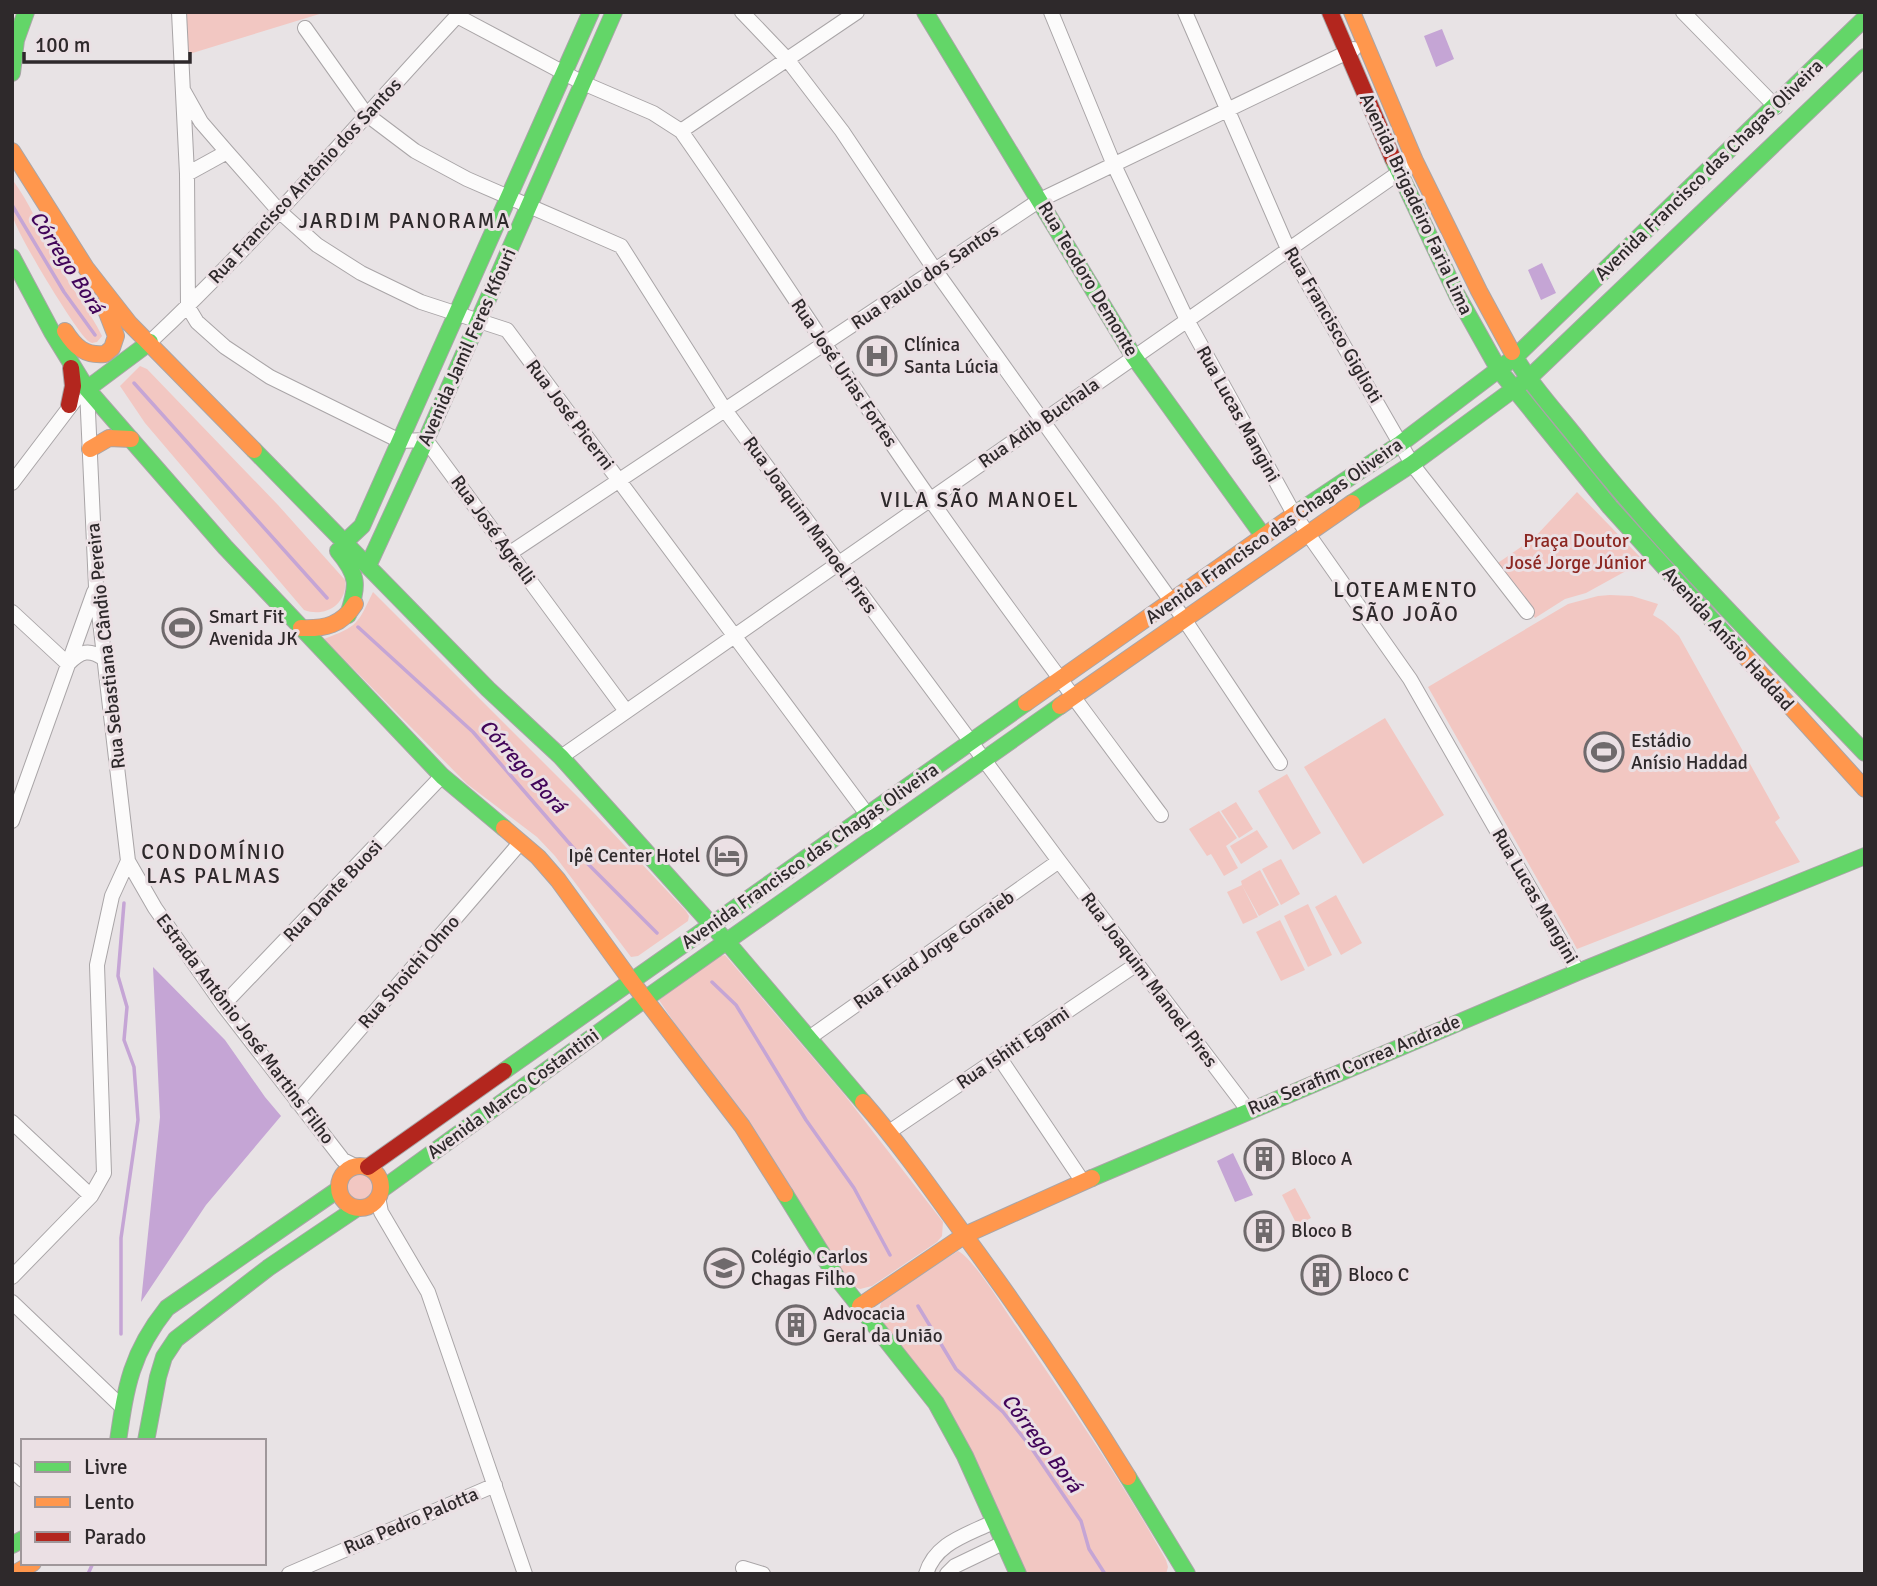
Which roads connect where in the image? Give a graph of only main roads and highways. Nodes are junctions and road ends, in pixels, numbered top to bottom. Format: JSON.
{"nodes":[{"id":1,"x":26,"y":12,"type":"edge"},
{"id":2,"x":591,"y":12,"type":"edge"},
{"id":3,"x":614,"y":12,"type":"edge"},
{"id":4,"x":925,"y":12,"type":"edge"},
{"id":5,"x":1330,"y":12,"type":"edge"},
{"id":6,"x":1352,"y":12,"type":"edge"},
{"id":7,"x":1865,"y":18,"type":"edge"},
{"id":8,"x":1865,"y":57,"type":"edge"},
{"id":9,"x":1822,"y":61,"type":"junction"},
{"id":10,"x":12,"y":73,"type":"edge"},
{"id":11,"x":1840,"y":80,"type":"junction"},
{"id":12,"x":1776,"y":107,"type":"junction"},
{"id":13,"x":1794,"y":125,"type":"junction"},
{"id":14,"x":12,"y":150,"type":"edge"},
{"id":15,"x":1696,"y":183,"type":"junction"},
{"id":16,"x":1712,"y":204,"type":"junction"},
{"id":17,"x":12,"y":257,"type":"edge"},
{"id":18,"x":102,"y":288,"type":"junction"},
{"id":19,"x":1581,"y":293,"type":"junction"},
{"id":20,"x":34,"y":296,"type":"junction"},
{"id":21,"x":1599,"y":310,"type":"junction"},
{"id":22,"x":150,"y":342,"type":"junction"},
{"id":23,"x":1515,"y":357,"type":"junction"},
{"id":24,"x":69,"y":359,"type":"junction"},
{"id":25,"x":1499,"y":370,"type":"junction"},
{"id":26,"x":1529,"y":377,"type":"junction"},
{"id":27,"x":87,"y":389,"type":"junction"},
{"id":28,"x":1514,"y":389,"type":"junction"},
{"id":29,"x":69,"y":405,"type":"road end"},
{"id":30,"x":131,"y":439,"type":"junction"},
{"id":31,"x":90,"y":450,"type":"road end"},
{"id":32,"x":318,"y":515,"type":"junction"},
{"id":33,"x":1264,"y":537,"type":"junction"},
{"id":34,"x":345,"y":542,"type":"junction"},
{"id":35,"x":1677,"y":555,"type":"junction"},
{"id":36,"x":368,"y":566,"type":"junction"},
{"id":37,"x":1663,"y":568,"type":"junction"},
{"id":38,"x":348,"y":615,"type":"junction"},
{"id":39,"x":301,"y":628,"type":"junction"},
{"id":40,"x":1865,"y":753,"type":"edge"},
{"id":41,"x":1865,"y":789,"type":"edge"},
{"id":42,"x":1865,"y":856,"type":"edge"},
{"id":43,"x":712,"y":925,"type":"junction"},
{"id":44,"x":727,"y":942,"type":"junction"},
{"id":45,"x":632,"y":982,"type":"junction"},
{"id":46,"x":645,"y":999,"type":"junction"},
{"id":47,"x":601,"y":1003,"type":"junction"},
{"id":48,"x":614,"y":1021,"type":"junction"},
{"id":49,"x":349,"y":1171,"type":"junction"},
{"id":50,"x":380,"y":1200,"type":"junction"},
{"id":51,"x":360,"y":1208,"type":"junction"},
{"id":52,"x":965,"y":1235,"type":"junction"},
{"id":53,"x":860,"y":1306,"type":"junction"},
{"id":54,"x":118,"y":1439,"type":"edge"},
{"id":55,"x":146,"y":1439,"type":"edge"},
{"id":56,"x":30,"y":1565,"type":"edge"},
{"id":57,"x":1185,"y":1571,"type":"edge"},
{"id":58,"x":14,"y":1574,"type":"edge"},
{"id":59,"x":1018,"y":1574,"type":"edge"}],
"edges":[{"from":1,"to":10,"type":"main road"},
{"from":2,"to":34,"type":"main road","name":"Avenida Jamil Feres Kfouri"},
{"from":3,"to":36,"type":"main road","name":"Avenida Jamil Feres Kfouri"},
{"from":4,"to":33,"type":"main road","name":"Rua Teodoro Demonte"},
{"from":5,"to":25,"type":"main road","name":"Avenida Brigadeiro Faria Lima"},
{"from":6,"to":23,"type":"main road","name":"Avenida Brigadeiro Faria Lima"},
{"from":7,"to":9,"type":"main road","name":"Avenida Francisco das Chagas Oliveira"},
{"from":8,"to":11,"type":"main road","name":"Avenida Francisco das Chagas Oliveira"},
{"from":9,"to":11,"type":"main road"},
{"from":9,"to":12,"type":"main road","name":"Avenida Francisco das Chagas Oliveira"},
{"from":11,"to":13,"type":"main road","name":"Avenida Francisco das Chagas Oliveira"},
{"from":12,"to":13,"type":"main road"},
{"from":12,"to":15,"type":"main road","name":"Avenida Francisco das Chagas Oliveira"},
{"from":13,"to":16,"type":"main road","name":"Avenida Francisco das Chagas Oliveira"},
{"from":14,"to":18,"type":"main road"},
{"from":15,"to":16,"type":"main road"},
{"from":15,"to":19,"type":"main road","name":"Avenida Francisco das Chagas Oliveira"},
{"from":16,"to":21,"type":"main road","name":"Avenida Francisco das Chagas Oliveira"},
{"from":17,"to":20,"type":"main road"},
{"from":18,"to":20,"type":"main road"},
{"from":18,"to":22,"type":"main road"},
{"from":19,"to":21,"type":"main road"},
{"from":19,"to":23,"type":"main road","name":"Avenida Francisco das Chagas Oliveira"},
{"from":20,"to":24,"type":"main road"},
{"from":21,"to":26,"type":"main road","name":"Avenida Francisco das Chagas Oliveira"},
{"from":22,"to":27,"type":"main road"},
{"from":22,"to":32,"type":"main road"},
{"from":23,"to":25,"type":"main road","name":"Avenida Francisco das Chagas Oliveira"},
{"from":23,"to":26,"type":"main road","name":"Avenida Brigadeiro Faria Lima"},
{"from":24,"to":27,"type":"main road"},
{"from":24,"to":29,"type":"main road"},
{"from":25,"to":28,"type":"main road","name":"Avenida Brigadeiro Faria Lima"},
{"from":25,"to":33,"type":"main road","name":"Avenida Francisco das Chagas Oliveira"},
{"from":26,"to":28,"type":"main road","name":"Avenida Francisco das Chagas Oliveira"},
{"from":26,"to":35,"type":"main road","name":"Avenida Anísio Haddad"},
{"from":27,"to":30,"type":"main road"},
{"from":28,"to":37,"type":"main road","name":"Avenida Anísio Haddad"},
{"from":28,"to":44,"type":"main road","name":"Avenida Francisco das Chagas Oliveira"},
{"from":30,"to":31,"type":"main road"},
{"from":30,"to":39,"type":"main road"},
{"from":32,"to":34,"type":"main road"},
{"from":32,"to":38,"type":"main road"},
{"from":33,"to":43,"type":"main road","name":"Avenida Francisco das Chagas Oliveira"},
{"from":34,"to":36,"type":"main road"},
{"from":35,"to":37,"type":"main road"},
{"from":35,"to":40,"type":"main road","name":"Avenida Anísio Haddad"},
{"from":36,"to":38,"type":"main road","name":"Avenida Jamil Feres Kfouri"},
{"from":36,"to":43,"type":"main road"},
{"from":37,"to":41,"type":"main road","name":"Avenida Anísio Haddad"},
{"from":38,"to":39,"type":"main road"},
{"from":39,"to":45,"type":"main road"},
{"from":42,"to":52,"type":"main road","name":"Rua Serafim Correa Andrade"},
{"from":43,"to":44,"type":"main road"},
{"from":43,"to":45,"type":"main road","name":"Avenida Francisco das Chagas Oliveira"},
{"from":44,"to":46,"type":"main road","name":"Avenida Francisco das Chagas Oliveira"},
{"from":44,"to":52,"type":"main road"},
{"from":45,"to":46,"type":"main road"},
{"from":45,"to":47,"type":"main road","name":"Avenida Marco Costantini"},
{"from":46,"to":48,"type":"main road","name":"Avenida Marco Costantini"},
{"from":46,"to":53,"type":"main road"},
{"from":47,"to":48,"type":"main road"},
{"from":47,"to":49,"type":"main road","name":"Avenida Marco Costantini"},
{"from":48,"to":50,"type":"main road","name":"Avenida Marco Costantini"},
{"from":49,"to":50,"type":"main road"},
{"from":49,"to":51,"type":"main road"},
{"from":49,"to":54,"type":"main road","name":"Avenida Marco Costantini"},
{"from":50,"to":51,"type":"main road","name":"Avenida Marco Costantini"},
{"from":51,"to":55,"type":"main road","name":"Avenida Marco Costantini"},
{"from":52,"to":53,"type":"main road","name":"Rua Serafim Correa Andrade"},
{"from":52,"to":57,"type":"main road"},
{"from":53,"to":59,"type":"main road"},
{"from":56,"to":58,"type":"main road"}]}
